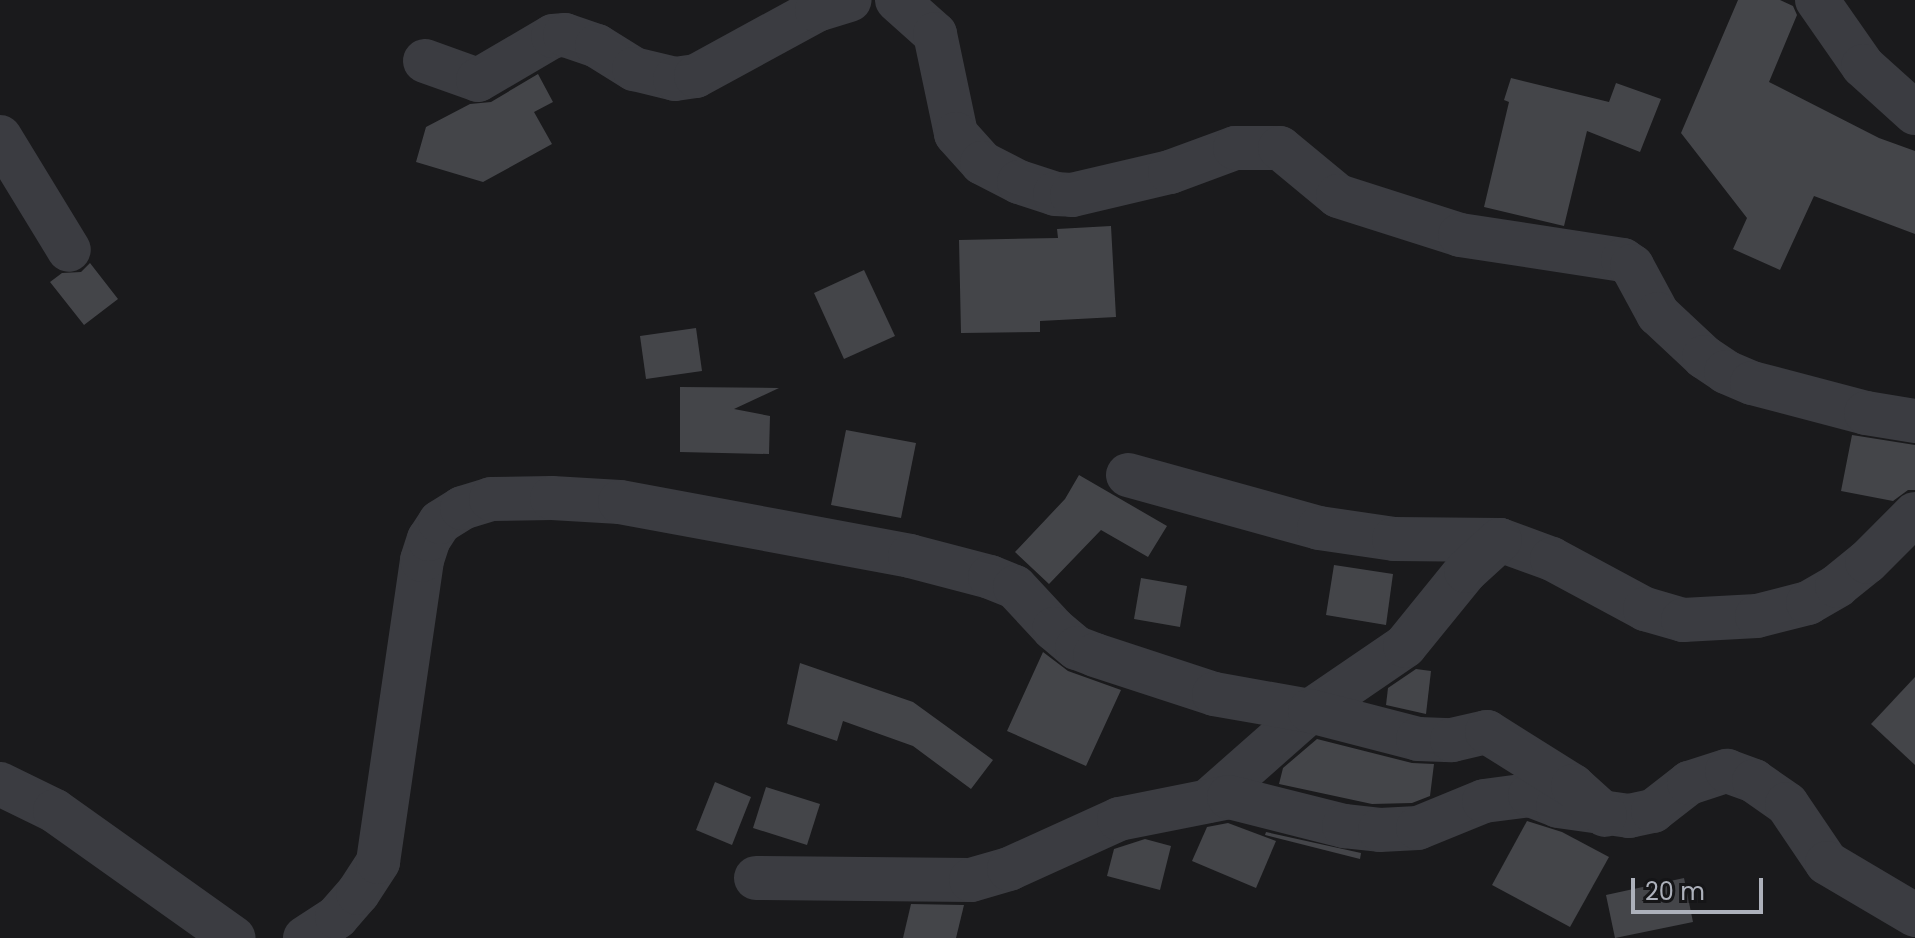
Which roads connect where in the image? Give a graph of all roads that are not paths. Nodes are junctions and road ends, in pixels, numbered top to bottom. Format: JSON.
{"nodes":[{"id":1,"x":849,"y":0,"type":"edge"},
{"id":2,"x":897,"y":0,"type":"edge"},
{"id":3,"x":1817,"y":0,"type":"edge"},
{"id":4,"x":425,"y":61,"type":"dead end"},
{"id":5,"x":1915,"y":113,"type":"edge"},
{"id":6,"x":0,"y":137,"type":"edge"},
{"id":7,"x":69,"y":250,"type":"dead end"},
{"id":8,"x":1915,"y":421,"type":"edge"},
{"id":9,"x":1128,"y":475,"type":"dead end"},
{"id":10,"x":1915,"y":514,"type":"edge"},
{"id":11,"x":1500,"y":540,"type":"junction"},
{"id":12,"x":1310,"y":711,"type":"junction"},
{"id":13,"x":0,"y":784,"type":"edge"},
{"id":14,"x":1208,"y":801,"type":"junction"},
{"id":15,"x":1605,"y":815,"type":"junction"},
{"id":16,"x":756,"y":878,"type":"dead end"},
{"id":17,"x":1915,"y":915,"type":"edge"},
{"id":18,"x":234,"y":938,"type":"edge"},
{"id":19,"x":305,"y":938,"type":"edge"}],
"edges":[{"from":1,"to":4,"type":"street"},
{"from":2,"to":8,"type":"street"},
{"from":3,"to":5,"type":"street"},
{"from":6,"to":7,"type":"street"},
{"from":9,"to":11,"type":"street"},
{"from":10,"to":11,"type":"street"},
{"from":11,"to":12,"type":"street"},
{"from":12,"to":14,"type":"street"},
{"from":12,"to":15,"type":"street"},
{"from":12,"to":19,"type":"street"},
{"from":13,"to":18,"type":"street"},
{"from":14,"to":15,"type":"street"},
{"from":14,"to":16,"type":"street"},
{"from":15,"to":17,"type":"street"}]}
